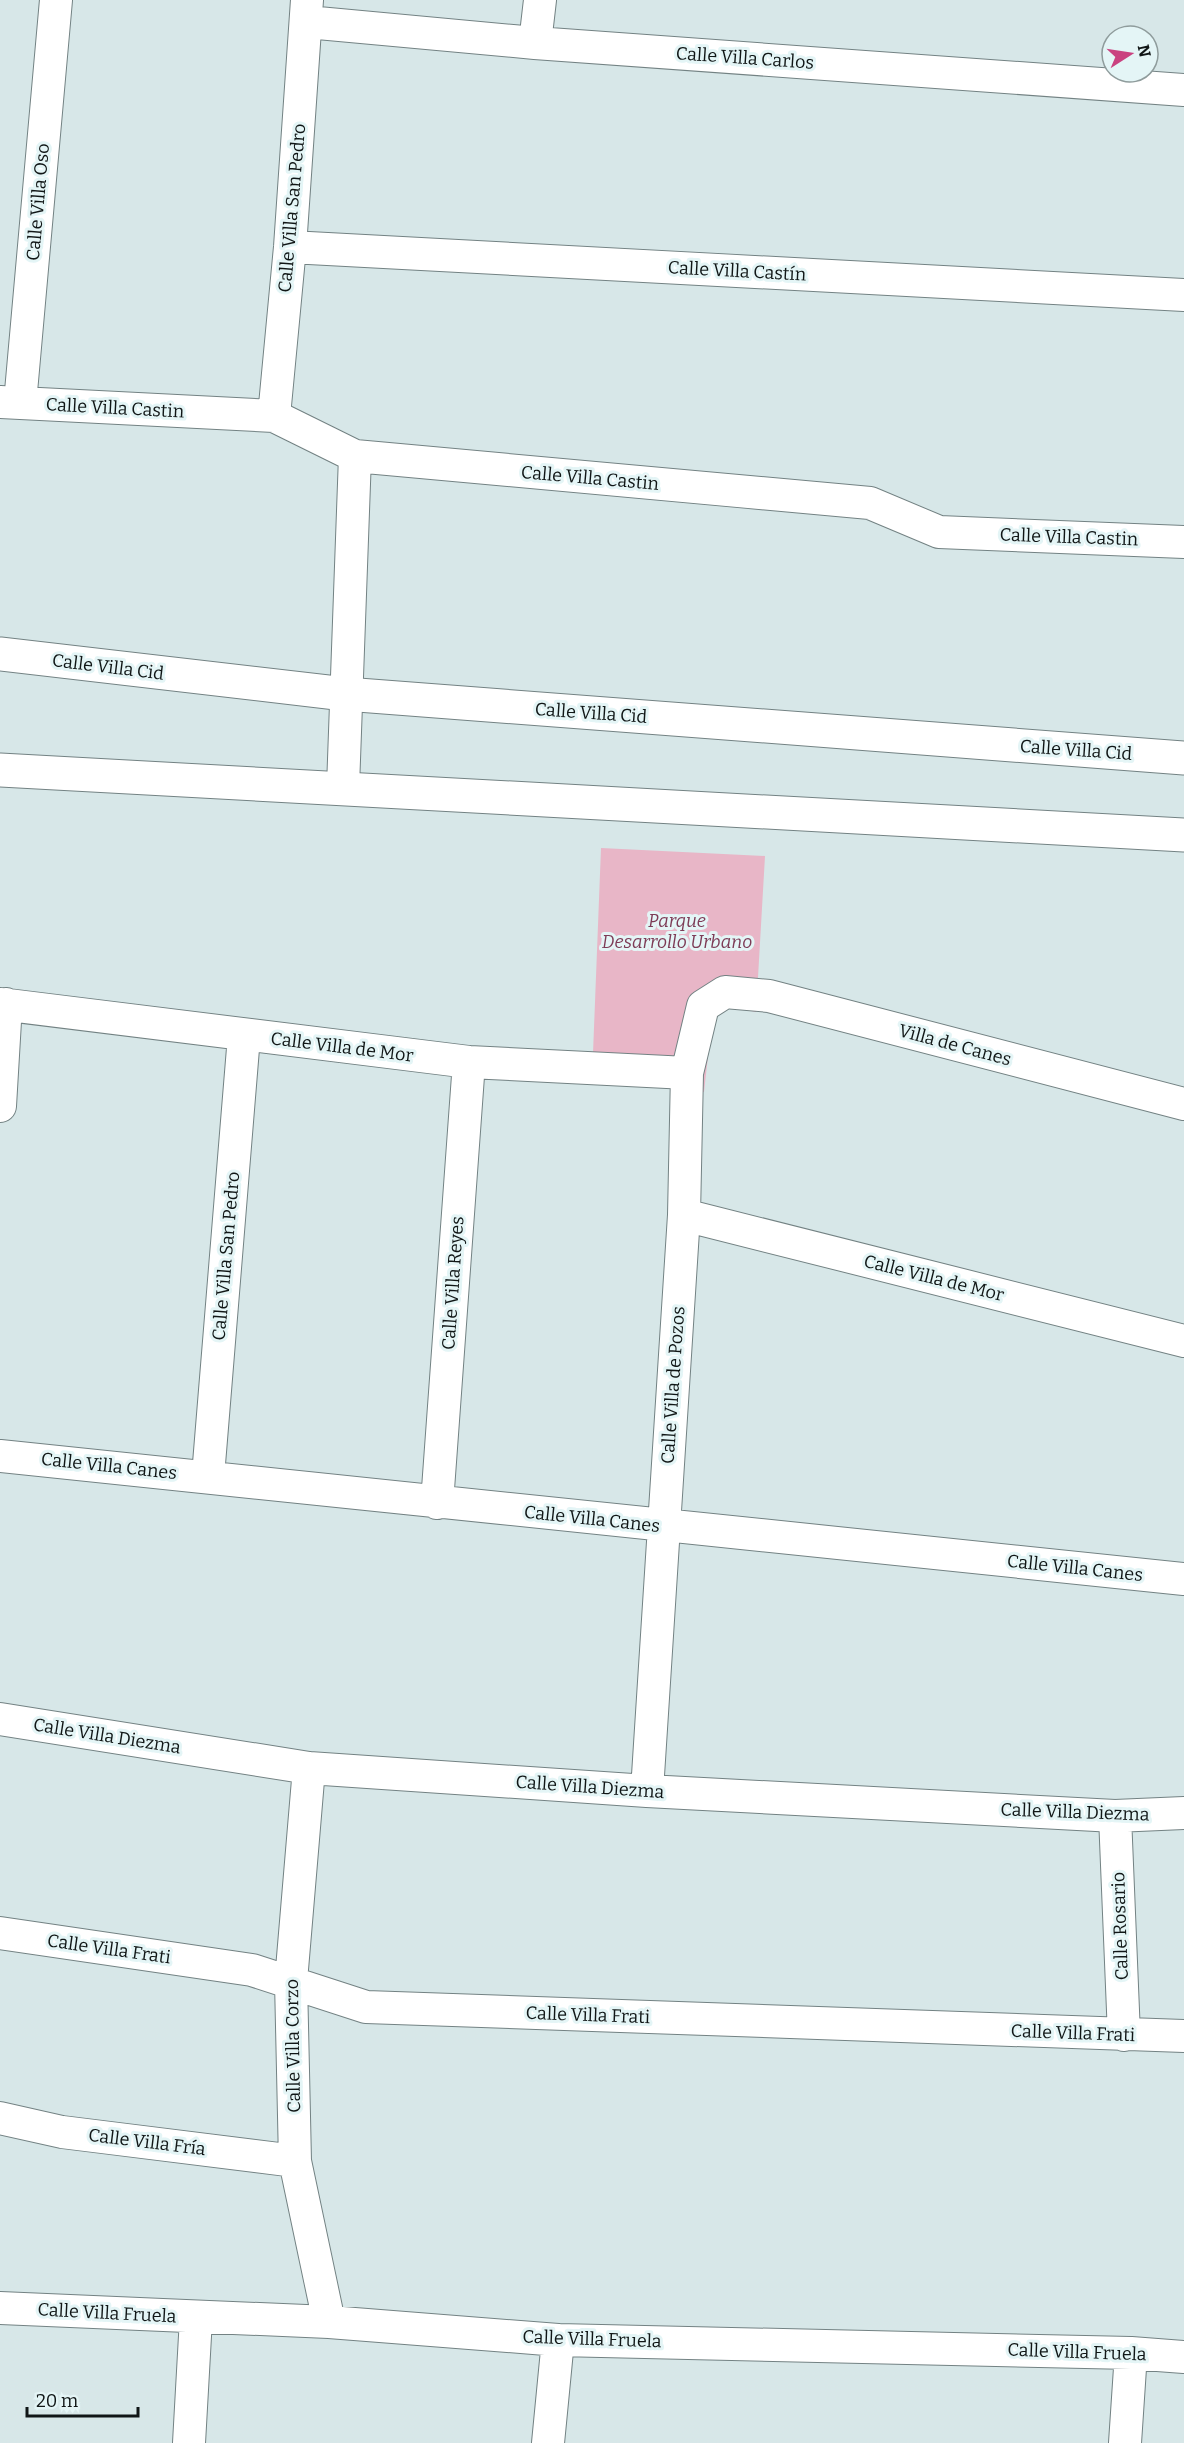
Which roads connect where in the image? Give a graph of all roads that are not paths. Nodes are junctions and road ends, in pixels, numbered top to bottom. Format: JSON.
{"nodes":[{"id":1,"x":56,"y":0,"type":"edge"},
{"id":2,"x":540,"y":0,"type":"edge"},
{"id":3,"x":307,"y":11,"type":"edge"},
{"id":4,"x":535,"y":43,"type":"junction"},
{"id":5,"x":1184,"y":90,"type":"edge"},
{"id":6,"x":290,"y":247,"type":"junction"},
{"id":7,"x":1184,"y":295,"type":"edge"},
{"id":8,"x":10,"y":403,"type":"edge"},
{"id":9,"x":274,"y":416,"type":"junction"},
{"id":10,"x":355,"y":456,"type":"junction"},
{"id":11,"x":1184,"y":542,"type":"edge"},
{"id":12,"x":0,"y":654,"type":"edge"},
{"id":13,"x":345,"y":694,"type":"junction"},
{"id":14,"x":1184,"y":758,"type":"edge"},
{"id":15,"x":0,"y":770,"type":"edge"},
{"id":16,"x":343,"y":787,"type":"junction"},
{"id":17,"x":1184,"y":835,"type":"edge"},
{"id":18,"x":725,"y":992,"type":"joint"},
{"id":19,"x":3,"y":1004,"type":"edge"},
{"id":20,"x":244,"y":1036,"type":"junction"},
{"id":21,"x":469,"y":1062,"type":"junction"},
{"id":22,"x":687,"y":1073,"type":"junction"},
{"id":23,"x":1184,"y":1104,"type":"edge"},
{"id":24,"x":0,"y":1106,"type":"edge"},
{"id":25,"x":684,"y":1215,"type":"junction"},
{"id":26,"x":1184,"y":1341,"type":"edge"},
{"id":27,"x":0,"y":1456,"type":"edge"},
{"id":28,"x":208,"y":1476,"type":"junction"},
{"id":29,"x":437,"y":1503,"type":"junction"},
{"id":30,"x":664,"y":1526,"type":"junction"},
{"id":31,"x":1184,"y":1579,"type":"edge"},
{"id":32,"x":0,"y":1719,"type":"edge"},
{"id":33,"x":309,"y":1768,"type":"junction"},
{"id":34,"x":647,"y":1791,"type":"junction"},
{"id":35,"x":1184,"y":1813,"type":"edge"},
{"id":36,"x":1115,"y":1816,"type":"junction"},
{"id":37,"x":0,"y":1933,"type":"edge"},
{"id":38,"x":291,"y":1981,"type":"junction"},
{"id":39,"x":1124,"y":2035,"type":"junction"},
{"id":40,"x":1184,"y":2036,"type":"edge"},
{"id":41,"x":0,"y":2118,"type":"edge"},
{"id":42,"x":295,"y":2161,"type":"junction"},
{"id":43,"x":0,"y":2308,"type":"edge"},
{"id":44,"x":196,"y":2318,"type":"junction"},
{"id":45,"x":329,"y":2322,"type":"junction"},
{"id":46,"x":558,"y":2340,"type":"junction"},
{"id":47,"x":1131,"y":2353,"type":"junction"},
{"id":48,"x":1184,"y":2357,"type":"edge"},
{"id":49,"x":189,"y":2443,"type":"edge"},
{"id":50,"x":548,"y":2443,"type":"edge"},
{"id":51,"x":1125,"y":2443,"type":"edge"}],
"edges":[{"from":1,"to":8,"type":"street","name":"Calle Villa Oso"},
{"from":2,"to":4,"type":"street"},
{"from":3,"to":4,"type":"street","name":"Calle Villa Carlos"},
{"from":3,"to":6,"type":"street","name":"Calle Villa San Pedro"},
{"from":4,"to":5,"type":"street","name":"Calle Villa Carlos"},
{"from":6,"to":7,"type":"street","name":"Calle Villa Castín"},
{"from":6,"to":9,"type":"street","name":"Calle Villa San Pedro"},
{"from":8,"to":9,"type":"street","name":"Calle Villa Castin"},
{"from":9,"to":10,"type":"street","name":"Calle Villa Castin"},
{"from":10,"to":11,"type":"street","name":"Calle Villa Castin"},
{"from":10,"to":13,"type":"street"},
{"from":12,"to":13,"type":"street","name":"Calle Villa Cid"},
{"from":13,"to":14,"type":"street","name":"Calle Villa Cid"},
{"from":13,"to":16,"type":"street"},
{"from":15,"to":16,"type":"street"},
{"from":16,"to":17,"type":"street"},
{"from":18,"to":22,"type":"street","name":"Calle Villa de Pozos"},
{"from":18,"to":23,"type":"street","name":"Villa de Canes"},
{"from":19,"to":20,"type":"street","name":"Calle Villa de Mor"},
{"from":19,"to":24,"type":"street"},
{"from":20,"to":21,"type":"street","name":"Calle Villa de Mor"},
{"from":20,"to":28,"type":"street","name":"Calle Villa San Pedro"},
{"from":21,"to":22,"type":"street","name":"Calle Villa de Mor"},
{"from":21,"to":29,"type":"street","name":"Calle Villa Reyes"},
{"from":22,"to":25,"type":"street","name":"Calle Villa de Pozos"},
{"from":25,"to":26,"type":"street","name":"Calle Villa de Mor"},
{"from":25,"to":30,"type":"street","name":"Calle Villa de Pozos"},
{"from":27,"to":28,"type":"street","name":"Calle Villa Canes"},
{"from":28,"to":29,"type":"street","name":"Calle Villa Canes"},
{"from":29,"to":30,"type":"street","name":"Calle Villa Canes"},
{"from":30,"to":31,"type":"street","name":"Calle Villa Canes"},
{"from":30,"to":34,"type":"street","name":"Calle Villa de Pozos"},
{"from":32,"to":33,"type":"street","name":"Calle Villa Diezma"},
{"from":33,"to":34,"type":"street","name":"Calle Villa Diezma"},
{"from":33,"to":38,"type":"street","name":"Calle Villa Corzo"},
{"from":34,"to":36,"type":"street","name":"Calle Villa Diezma"},
{"from":35,"to":36,"type":"street","name":"Calle Villa Diezma"},
{"from":36,"to":39,"type":"street","name":"Calle Rosario"},
{"from":37,"to":38,"type":"street","name":"Calle Villa Frati"},
{"from":38,"to":39,"type":"street","name":"Calle Villa Frati"},
{"from":38,"to":42,"type":"street","name":"Calle Villa Corzo"},
{"from":39,"to":40,"type":"street","name":"Calle Villa Frati"},
{"from":41,"to":42,"type":"street","name":"Calle Villa Fría"},
{"from":42,"to":45,"type":"street","name":"Calle Villa Corzo"},
{"from":43,"to":44,"type":"street","name":"Calle Villa Fruela"},
{"from":44,"to":45,"type":"street","name":"Calle Villa Fruela"},
{"from":44,"to":49,"type":"street"},
{"from":45,"to":46,"type":"street","name":"Calle Villa Fruela"},
{"from":46,"to":47,"type":"street","name":"Calle Villa Fruela"},
{"from":46,"to":50,"type":"street"},
{"from":47,"to":48,"type":"street","name":"Calle Villa Fruela"},
{"from":47,"to":51,"type":"street"}]}
